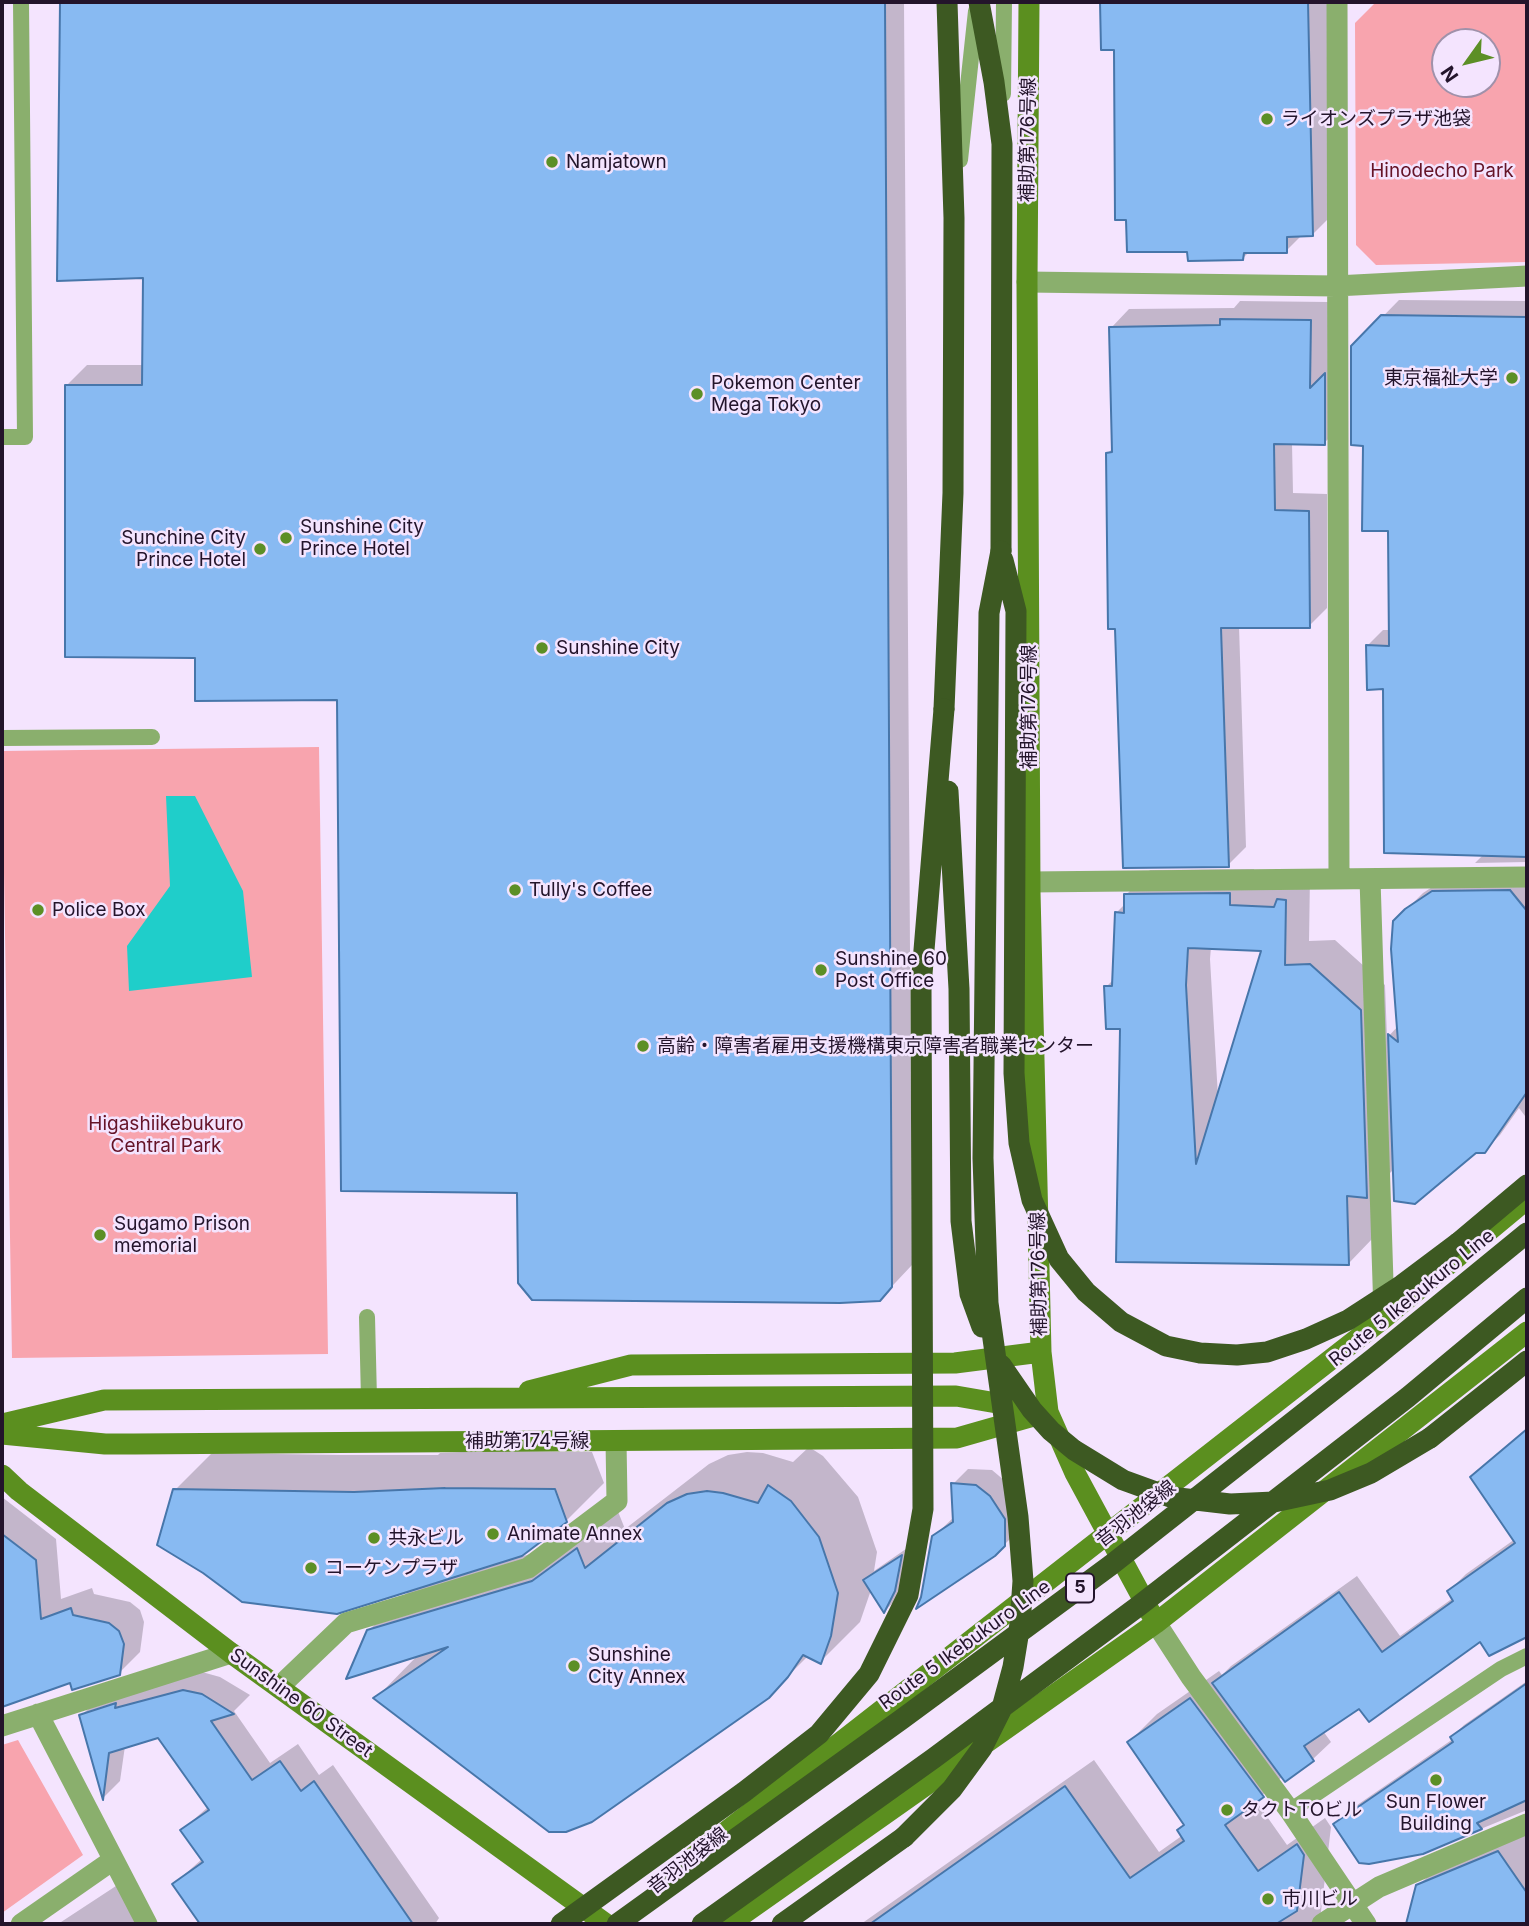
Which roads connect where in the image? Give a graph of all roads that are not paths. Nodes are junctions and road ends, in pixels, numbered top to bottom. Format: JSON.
{"nodes":[{"id":1,"x":21,"y":2,"type":"edge"},
{"id":2,"x":947,"y":2,"type":"edge"},
{"id":3,"x":978,"y":2,"type":"edge"},
{"id":4,"x":1004,"y":2,"type":"edge"},
{"id":5,"x":1029,"y":2,"type":"edge"},
{"id":6,"x":1336,"y":2,"type":"edge"},
{"id":7,"x":1002,"y":144,"type":"junction"},
{"id":8,"x":954,"y":218,"type":"junction"},
{"id":9,"x":1527,"y":276,"type":"edge"},
{"id":10,"x":1027,"y":282,"type":"junction"},
{"id":11,"x":1336,"y":286,"type":"junction"},
{"id":12,"x":2,"y":437,"type":"edge"},
{"id":13,"x":1001,"y":551,"type":"junction"},
{"id":14,"x":944,"y":709,"type":"junction"},
{"id":15,"x":152,"y":737,"type":"dead end"},
{"id":16,"x":2,"y":738,"type":"edge"},
{"id":17,"x":1527,"y":877,"type":"edge"},
{"id":18,"x":1339,"y":879,"type":"junction"},
{"id":19,"x":1370,"y":879,"type":"junction"},
{"id":20,"x":1030,"y":882,"type":"junction"},
{"id":21,"x":920,"y":1102,"type":"dead end"},
{"id":22,"x":1527,"y":1185,"type":"edge"},
{"id":23,"x":920,"y":1191,"type":"dead end"},
{"id":24,"x":1527,"y":1199,"type":"edge"},
{"id":25,"x":1527,"y":1233,"type":"edge"},
{"id":26,"x":1527,"y":1298,"type":"edge"},
{"id":27,"x":367,"y":1317,"type":"dead end"},
{"id":28,"x":1384,"y":1318,"type":"junction"},
{"id":29,"x":1527,"y":1332,"type":"edge"},
{"id":30,"x":1041,"y":1352,"type":"junction"},
{"id":31,"x":1527,"y":1361,"type":"edge"},
{"id":32,"x":369,"y":1399,"type":"junction"},
{"id":33,"x":496,"y":1399,"type":"junction"},
{"id":34,"x":1048,"y":1412,"type":"junction"},
{"id":35,"x":2,"y":1424,"type":"edge"},
{"id":36,"x":2,"y":1434,"type":"edge"},
{"id":37,"x":616,"y":1441,"type":"junction"},
{"id":38,"x":2,"y":1475,"type":"edge"},
{"id":39,"x":1107,"y":1536,"type":"junction"},
{"id":40,"x":1156,"y":1623,"type":"junction"},
{"id":41,"x":231,"y":1653,"type":"junction"},
{"id":42,"x":1527,"y":1656,"type":"edge"},
{"id":43,"x":279,"y":1687,"type":"junction"},
{"id":44,"x":38,"y":1714,"type":"junction"},
{"id":45,"x":2,"y":1726,"type":"edge"},
{"id":46,"x":1290,"y":1811,"type":"junction"},
{"id":47,"x":1527,"y":1824,"type":"edge"},
{"id":48,"x":113,"y":1860,"type":"junction"},
{"id":49,"x":1351,"y":1903,"type":"junction"},
{"id":50,"x":21,"y":1924,"type":"edge"},
{"id":51,"x":147,"y":1924,"type":"edge"},
{"id":52,"x":561,"y":1924,"type":"edge"},
{"id":53,"x":606,"y":1924,"type":"edge"},
{"id":54,"x":617,"y":1924,"type":"edge"},
{"id":55,"x":702,"y":1924,"type":"edge"},
{"id":56,"x":729,"y":1924,"type":"edge"},
{"id":57,"x":782,"y":1924,"type":"edge"},
{"id":58,"x":1322,"y":1924,"type":"edge"},
{"id":59,"x":1366,"y":1924,"type":"edge"}],
"edges":[{"from":1,"to":12,"type":"lane"},
{"from":2,"to":8,"type":"highway"},
{"from":3,"to":7,"type":"highway"},
{"from":3,"to":8,"type":"lane"},
{"from":4,"to":7,"type":"lane"},
{"from":5,"to":10,"type":"street","name":"補助第176号線"},
{"from":6,"to":11,"type":"street"},
{"from":7,"to":13,"type":"highway"},
{"from":8,"to":14,"type":"highway"},
{"from":9,"to":11,"type":"street"},
{"from":10,"to":11,"type":"street"},
{"from":10,"to":20,"type":"street","name":"補助第176号線"},
{"from":11,"to":18,"type":"street"},
{"from":13,"to":22,"type":"highway","bridge":true},
{"from":13,"to":57,"type":"highway","bridge":true},
{"from":14,"to":31,"type":"highway","bridge":true},
{"from":14,"to":52,"type":"highway","bridge":true},
{"from":15,"to":16,"type":"lane"},
{"from":17,"to":19,"type":"street"},
{"from":18,"to":19,"type":"street"},
{"from":18,"to":20,"type":"street"},
{"from":19,"to":28,"type":"street"},
{"from":20,"to":30,"type":"street","name":"補助第176号線"},
{"from":21,"to":23,"type":"lane"},
{"from":24,"to":28,"type":"street","name":"音羽池袋線"},
{"from":25,"to":54,"type":"highway","name":"Route 5 Ikebukuro Line","number":"5","bridge":true},
{"from":26,"to":55,"type":"highway","bridge":true},
{"from":27,"to":32,"type":"lane"},
{"from":28,"to":39,"type":"street","name":"音羽池袋線"},
{"from":29,"to":40,"type":"street"},
{"from":30,"to":33,"type":"street"},
{"from":30,"to":34,"type":"street","name":"補助第176号線"},
{"from":32,"to":33,"type":"street"},
{"from":32,"to":35,"type":"street"},
{"from":33,"to":34,"type":"street"},
{"from":34,"to":37,"type":"street","name":"補助第174号線"},
{"from":34,"to":39,"type":"street"},
{"from":36,"to":37,"type":"street","name":"補助第174号線"},
{"from":37,"to":43,"type":"street"},
{"from":38,"to":41,"type":"street","name":"Sunshine 60 Street"},
{"from":39,"to":40,"type":"street"},
{"from":39,"to":53,"type":"street","name":"音羽池袋線"},
{"from":40,"to":46,"type":"street"},
{"from":40,"to":56,"type":"street"},
{"from":41,"to":43,"type":"street","name":"Sunshine 60 Street"},
{"from":41,"to":44,"type":"street"},
{"from":42,"to":46,"type":"lane"},
{"from":43,"to":53,"type":"street","name":"Sunshine 60 Street"},
{"from":44,"to":45,"type":"street"},
{"from":44,"to":48,"type":"street"},
{"from":46,"to":49,"type":"street"},
{"from":47,"to":49,"type":"street"},
{"from":48,"to":50,"type":"street"},
{"from":48,"to":51,"type":"street"},
{"from":49,"to":58,"type":"street"},
{"from":49,"to":59,"type":"street"}]}
